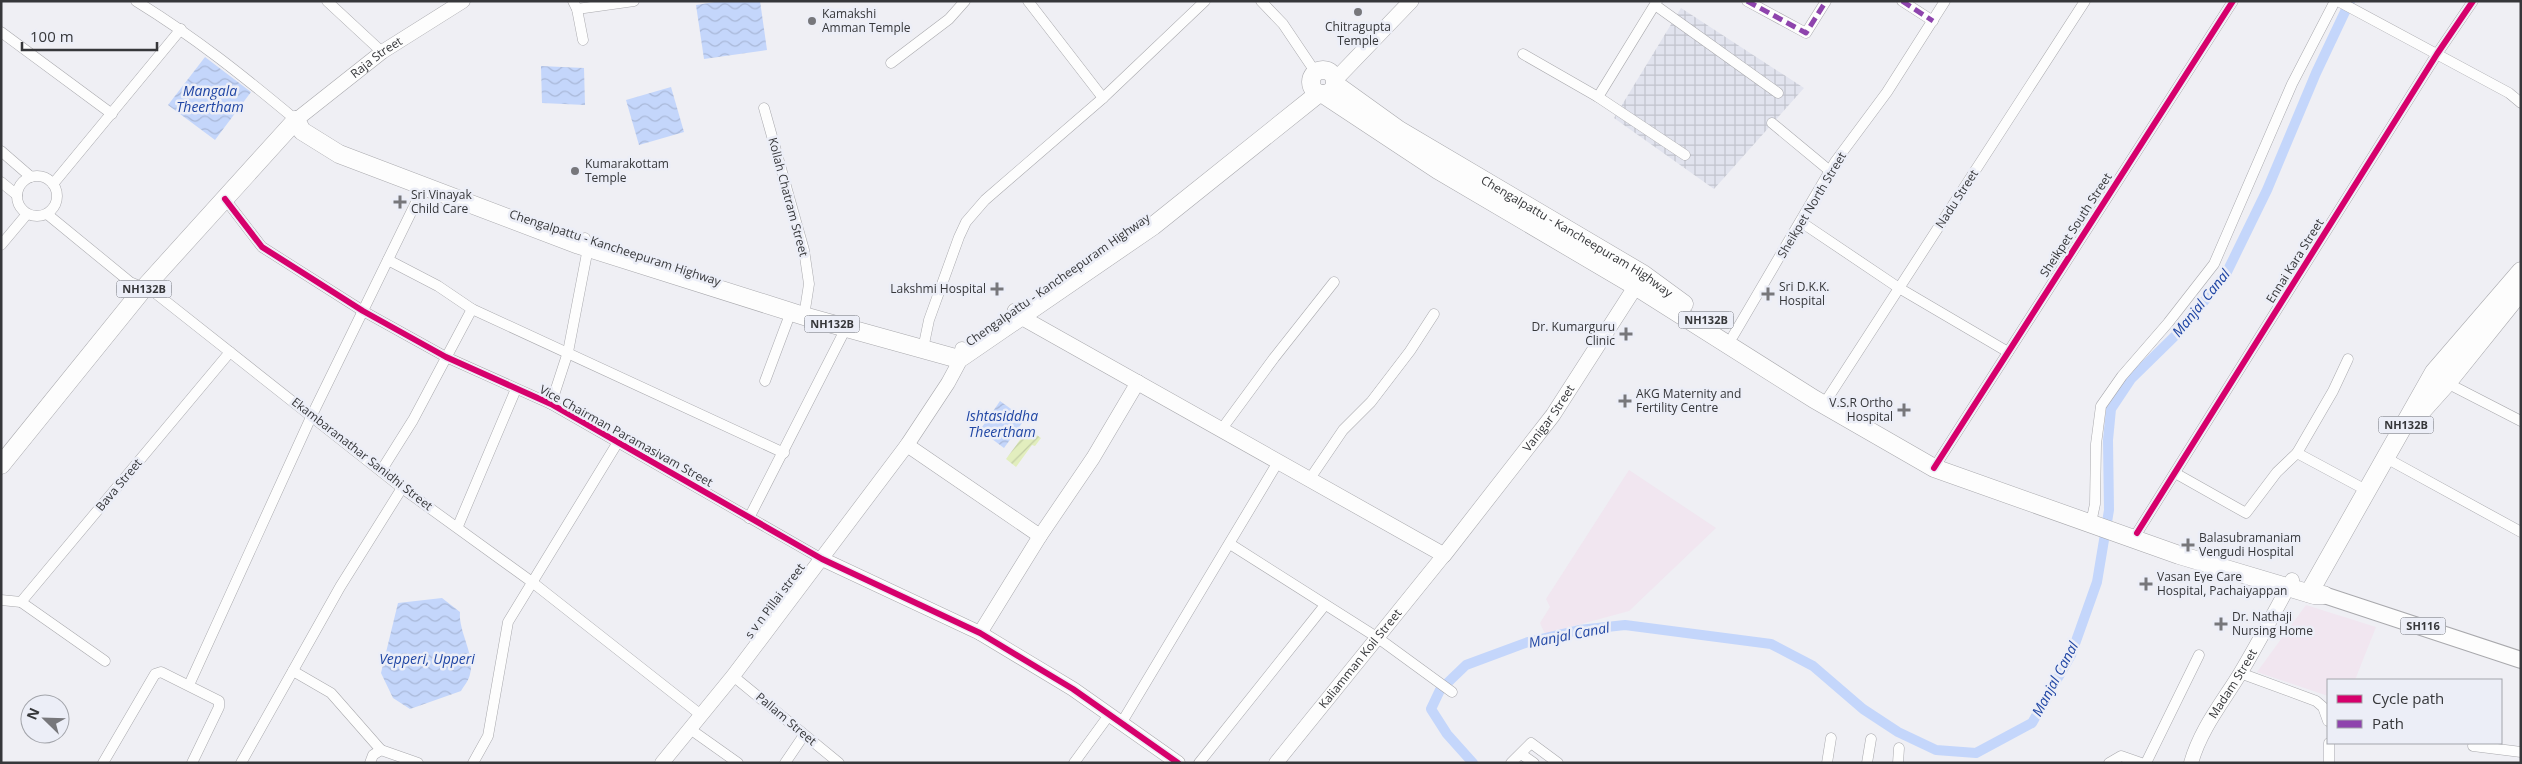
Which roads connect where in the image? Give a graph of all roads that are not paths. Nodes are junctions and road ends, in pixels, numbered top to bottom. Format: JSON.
{"nodes":[{"id":1,"x":136,"y":1,"type":"edge"},
{"id":2,"x":327,"y":1,"type":"edge"},
{"id":3,"x":463,"y":1,"type":"edge"},
{"id":4,"x":634,"y":1,"type":"edge"},
{"id":5,"x":965,"y":1,"type":"edge"},
{"id":6,"x":1028,"y":1,"type":"edge"},
{"id":7,"x":1205,"y":1,"type":"edge"},
{"id":8,"x":1261,"y":1,"type":"edge"},
{"id":9,"x":1400,"y":1,"type":"edge"},
{"id":10,"x":1411,"y":1,"type":"edge"},
{"id":11,"x":1747,"y":1,"type":"edge"},
{"id":12,"x":1826,"y":1,"type":"edge"},
{"id":13,"x":1902,"y":1,"type":"edge"},
{"id":14,"x":1945,"y":1,"type":"edge"},
{"id":15,"x":2085,"y":1,"type":"edge"},
{"id":16,"x":2233,"y":1,"type":"edge"},
{"id":17,"x":2336,"y":1,"type":"edge"},
{"id":18,"x":2473,"y":1,"type":"edge"},
{"id":19,"x":1656,"y":3,"type":"edge"},
{"id":20,"x":575,"y":5,"type":"edge"},
{"id":21,"x":1933,"y":21,"type":"junction"},
{"id":22,"x":181,"y":29,"type":"junction"},
{"id":23,"x":1,"y":32,"type":"edge"},
{"id":24,"x":583,"y":40,"type":"dead end"},
{"id":25,"x":382,"y":52,"type":"junction"},
{"id":26,"x":1523,"y":54,"type":"dead end"},
{"id":27,"x":2436,"y":54,"type":"junction"},
{"id":28,"x":891,"y":63,"type":"dead end"},
{"id":29,"x":1324,"y":84,"type":"junction"},
{"id":30,"x":1778,"y":93,"type":"dead end"},
{"id":31,"x":1598,"y":97,"type":"junction"},
{"id":32,"x":1103,"y":98,"type":"junction"},
{"id":33,"x":2521,"y":103,"type":"edge"},
{"id":34,"x":764,"y":108,"type":"dead end"},
{"id":35,"x":112,"y":114,"type":"junction"},
{"id":36,"x":296,"y":120,"type":"junction"},
{"id":37,"x":1772,"y":123,"type":"dead end"},
{"id":38,"x":1,"y":151,"type":"edge"},
{"id":39,"x":1685,"y":155,"type":"dead end"},
{"id":40,"x":1830,"y":170,"type":"junction"},
{"id":41,"x":31,"y":177,"type":"junction"},
{"id":42,"x":1,"y":182,"type":"edge"},
{"id":43,"x":53,"y":184,"type":"junction"},
{"id":44,"x":423,"y":188,"type":"junction"},
{"id":45,"x":17,"y":195,"type":"junction"},
{"id":46,"x":224,"y":199,"type":"junction"},
{"id":47,"x":27,"y":214,"type":"junction"},
{"id":48,"x":47,"y":214,"type":"junction"},
{"id":49,"x":1801,"y":222,"type":"junction"},
{"id":50,"x":586,"y":243,"type":"junction"},
{"id":51,"x":1,"y":245,"type":"edge"},
{"id":52,"x":388,"y":260,"type":"junction"},
{"id":53,"x":2521,"y":271,"type":"edge"},
{"id":54,"x":1639,"y":280,"type":"junction"},
{"id":55,"x":1334,"y":282,"type":"dead end"},
{"id":56,"x":144,"y":288,"type":"junction"},
{"id":57,"x":1899,"y":288,"type":"junction"},
{"id":58,"x":2521,"y":291,"type":"edge"},
{"id":59,"x":472,"y":309,"type":"junction"},
{"id":60,"x":363,"y":311,"type":"junction"},
{"id":61,"x":799,"y":311,"type":"junction"},
{"id":62,"x":1018,"y":314,"type":"junction"},
{"id":63,"x":1434,"y":314,"type":"dead end"},
{"id":64,"x":846,"y":328,"type":"junction"},
{"id":65,"x":1733,"y":336,"type":"junction"},
{"id":66,"x":924,"y":344,"type":"junction"},
{"id":67,"x":230,"y":352,"type":"junction"},
{"id":68,"x":568,"y":352,"type":"junction"},
{"id":69,"x":962,"y":352,"type":"junction"},
{"id":70,"x":2008,"y":352,"type":"junction"},
{"id":71,"x":942,"y":356,"type":"junction"},
{"id":72,"x":446,"y":357,"type":"junction"},
{"id":73,"x":2348,"y":359,"type":"dead end"},
{"id":74,"x":765,"y":381,"type":"dead end"},
{"id":75,"x":1138,"y":382,"type":"junction"},
{"id":76,"x":948,"y":383,"type":"junction"},
{"id":77,"x":2447,"y":383,"type":"junction"},
{"id":78,"x":516,"y":389,"type":"junction"},
{"id":79,"x":1826,"y":401,"type":"junction"},
{"id":80,"x":551,"y":404,"type":"junction"},
{"id":81,"x":312,"y":416,"type":"junction"},
{"id":82,"x":2521,"y":421,"type":"edge"},
{"id":83,"x":1222,"y":430,"type":"junction"},
{"id":84,"x":618,"y":442,"type":"junction"},
{"id":85,"x":907,"y":445,"type":"junction"},
{"id":86,"x":784,"y":453,"type":"junction"},
{"id":87,"x":2297,"y":453,"type":"junction"},
{"id":88,"x":2389,"y":460,"type":"junction"},
{"id":89,"x":1278,"y":462,"type":"junction"},
{"id":90,"x":1,"y":465,"type":"edge"},
{"id":91,"x":1936,"y":465,"type":"junction"},
{"id":92,"x":381,"y":471,"type":"junction"},
{"id":93,"x":2175,"y":473,"type":"junction"},
{"id":94,"x":1309,"y":480,"type":"junction"},
{"id":95,"x":402,"y":488,"type":"junction"},
{"id":96,"x":2366,"y":490,"type":"junction"},
{"id":97,"x":750,"y":518,"type":"junction"},
{"id":98,"x":2099,"y":523,"type":"junction"},
{"id":99,"x":458,"y":526,"type":"junction"},
{"id":100,"x":2521,"y":532,"type":"edge"},
{"id":101,"x":2137,"y":533,"type":"junction"},
{"id":102,"x":1040,"y":536,"type":"junction"},
{"id":103,"x":1230,"y":544,"type":"junction"},
{"id":104,"x":1444,"y":555,"type":"junction"},
{"id":105,"x":822,"y":559,"type":"junction"},
{"id":106,"x":532,"y":582,"type":"junction"},
{"id":107,"x":2291,"y":583,"type":"junction"},
{"id":108,"x":2315,"y":592,"type":"junction"},
{"id":109,"x":1,"y":600,"type":"edge"},
{"id":110,"x":21,"y":602,"type":"junction"},
{"id":111,"x":1325,"y":605,"type":"junction"},
{"id":112,"x":980,"y":633,"type":"junction"},
{"id":113,"x":1378,"y":638,"type":"junction"},
{"id":114,"x":2199,"y":655,"type":"dead end"},
{"id":115,"x":2521,"y":660,"type":"edge"},
{"id":116,"x":105,"y":661,"type":"dead end"},
{"id":117,"x":293,"y":670,"type":"junction"},
{"id":118,"x":2240,"y":674,"type":"junction"},
{"id":119,"x":733,"y":676,"type":"junction"},
{"id":120,"x":189,"y":685,"type":"junction"},
{"id":121,"x":1452,"y":692,"type":"dead end"},
{"id":122,"x":701,"y":715,"type":"junction"},
{"id":123,"x":1109,"y":715,"type":"junction"},
{"id":124,"x":2327,"y":718,"type":"edge"},
{"id":125,"x":1122,"y":722,"type":"junction"},
{"id":126,"x":690,"y":729,"type":"junction"},
{"id":127,"x":804,"y":735,"type":"junction"},
{"id":128,"x":1832,"y":738,"type":"dead end"},
{"id":129,"x":1871,"y":739,"type":"dead end"},
{"id":130,"x":2329,"y":744,"type":"edge"},
{"id":131,"x":2473,"y":746,"type":"dead end"},
{"id":132,"x":1899,"y":748,"type":"dead end"},
{"id":133,"x":381,"y":750,"type":"junction"},
{"id":134,"x":2521,"y":752,"type":"edge"},
{"id":135,"x":1521,"y":754,"type":"junction"},
{"id":136,"x":103,"y":763,"type":"edge"},
{"id":137,"x":192,"y":763,"type":"edge"},
{"id":138,"x":241,"y":763,"type":"edge"},
{"id":139,"x":370,"y":763,"type":"edge"},
{"id":140,"x":418,"y":763,"type":"edge"},
{"id":141,"x":473,"y":763,"type":"edge"},
{"id":142,"x":662,"y":763,"type":"edge"},
{"id":143,"x":738,"y":763,"type":"edge"},
{"id":144,"x":785,"y":763,"type":"edge"},
{"id":145,"x":839,"y":763,"type":"edge"},
{"id":146,"x":1074,"y":763,"type":"edge"},
{"id":147,"x":1178,"y":763,"type":"edge"},
{"id":148,"x":1199,"y":763,"type":"edge"},
{"id":149,"x":1276,"y":763,"type":"edge"},
{"id":150,"x":1511,"y":763,"type":"edge"},
{"id":151,"x":1534,"y":763,"type":"edge"},
{"id":152,"x":1558,"y":763,"type":"edge"},
{"id":153,"x":1827,"y":763,"type":"edge"},
{"id":154,"x":1867,"y":763,"type":"edge"},
{"id":155,"x":1898,"y":763,"type":"edge"},
{"id":156,"x":2108,"y":763,"type":"edge"},
{"id":157,"x":2141,"y":763,"type":"edge"},
{"id":158,"x":2146,"y":763,"type":"edge"},
{"id":159,"x":2191,"y":763,"type":"edge"},
{"id":160,"x":2329,"y":763,"type":"edge"}],
"edges":[{"from":1,"to":22,"type":"street"},
{"from":2,"to":25,"type":"street"},
{"from":3,"to":25,"type":"street","name":"Raja Street"},
{"from":4,"to":20,"type":"street"},
{"from":5,"to":28,"type":"street"},
{"from":6,"to":32,"type":"street"},
{"from":7,"to":32,"type":"street"},
{"from":8,"to":29,"type":"street"},
{"from":9,"to":29,"type":"main road"},
{"from":10,"to":29,"type":"main road"},
{"from":11,"to":12,"type":"street"},
{"from":13,"to":21,"type":"street"},
{"from":14,"to":21,"type":"street","name":"Sheikpet North Street"},
{"from":15,"to":57,"type":"street","name":"Nadu Street"},
{"from":16,"to":70,"type":"street","name":"Sheikpet South Street"},
{"from":17,"to":27,"type":"street"},
{"from":17,"to":98,"type":"street"},
{"from":18,"to":27,"type":"street","name":"Ennai Kara Street"},
{"from":19,"to":30,"type":"street"},
{"from":19,"to":31,"type":"street"},
{"from":20,"to":24,"type":"street"},
{"from":21,"to":40,"type":"street","name":"Sheikpet North Street"},
{"from":22,"to":35,"type":"street"},
{"from":22,"to":36,"type":"street"},
{"from":23,"to":35,"type":"street"},
{"from":25,"to":36,"type":"street","name":"Raja Street"},
{"from":26,"to":31,"type":"street"},
{"from":27,"to":33,"type":"street"},
{"from":27,"to":93,"type":"street","name":"Ennai Kara Street"},
{"from":29,"to":54,"type":"highway"},
{"from":29,"to":62,"type":"highway","name":"Chengalpattu - Kancheepuram Highway"},
{"from":31,"to":39,"type":"street"},
{"from":32,"to":66,"type":"street"},
{"from":34,"to":61,"type":"street","name":"Kollah Chatram Street"},
{"from":35,"to":43,"type":"street"},
{"from":36,"to":44,"type":"highway","number":"NH132B"},
{"from":36,"to":46,"type":"highway","number":"NH132B"},
{"from":36,"to":50,"type":"highway","name":"Chengalpattu - Kancheepuram Highway","number":"NH132B"},
{"from":37,"to":40,"type":"street"},
{"from":38,"to":41,"type":"street"},
{"from":40,"to":49,"type":"street","name":"Sheikpet North Street"},
{"from":41,"to":43,"type":"street"},
{"from":41,"to":45,"type":"street"},
{"from":42,"to":45,"type":"street"},
{"from":43,"to":48,"type":"street"},
{"from":44,"to":50,"type":"highway","number":"NH132B"},
{"from":44,"to":52,"type":"street"},
{"from":45,"to":47,"type":"street"},
{"from":46,"to":56,"type":"highway","number":"NH132B"},
{"from":46,"to":60,"type":"street","name":"Vice Chairman Paramasivam Street"},
{"from":47,"to":48,"type":"street"},
{"from":47,"to":51,"type":"street"},
{"from":48,"to":56,"type":"street","name":"Ekambaranathar Sanidhi Street"},
{"from":49,"to":57,"type":"street"},
{"from":49,"to":65,"type":"street","name":"Sheikpet North Street"},
{"from":50,"to":61,"type":"highway","number":"NH132B"},
{"from":50,"to":68,"type":"street"},
{"from":52,"to":59,"type":"street"},
{"from":52,"to":60,"type":"street"},
{"from":53,"to":88,"type":"highway","number":"NH132B"},
{"from":54,"to":65,"type":"highway","name":"Chengalpattu - Kancheepuram Highway","number":"NH132B"},
{"from":54,"to":79,"type":"highway"},
{"from":54,"to":104,"type":"main road","name":"Vanigar Street"},
{"from":55,"to":83,"type":"street"},
{"from":56,"to":67,"type":"street","name":"Ekambaranathar Sanidhi Street"},
{"from":56,"to":90,"type":"highway","number":"NH132B"},
{"from":57,"to":70,"type":"street"},
{"from":57,"to":79,"type":"street","name":"Nadu Street"},
{"from":58,"to":77,"type":"highway","number":"NH132B"},
{"from":59,"to":68,"type":"street"},
{"from":59,"to":72,"type":"street"},
{"from":60,"to":72,"type":"street","name":"Vice Chairman Paramasivam Street"},
{"from":60,"to":81,"type":"street"},
{"from":61,"to":64,"type":"highway","number":"NH132B"},
{"from":61,"to":66,"type":"highway","name":"Chengalpattu - Kancheepuram Highway","number":"NH132B"},
{"from":61,"to":74,"type":"street","name":"Kollah Chatram Street"},
{"from":62,"to":69,"type":"highway","name":"Chengalpattu - Kancheepuram Highway"},
{"from":62,"to":75,"type":"main road"},
{"from":63,"to":94,"type":"street"},
{"from":64,"to":71,"type":"highway","number":"NH132B"},
{"from":64,"to":86,"type":"street"},
{"from":65,"to":79,"type":"highway","name":"Chengalpattu - Kancheepuram Highway","number":"NH132B"},
{"from":66,"to":69,"type":"highway","name":"Chengalpattu - Kancheepuram Highway","number":"NH132B"},
{"from":67,"to":81,"type":"street","name":"Ekambaranathar Sanidhi Street"},
{"from":67,"to":110,"type":"street","name":"Bava Street"},
{"from":68,"to":80,"type":"street"},
{"from":68,"to":86,"type":"street"},
{"from":69,"to":71,"type":"highway","number":"NH132B"},
{"from":69,"to":76,"type":"street","name":"s v n Pillai street"},
{"from":70,"to":91,"type":"street","name":"Sheikpet South Street"},
{"from":71,"to":76,"type":"street"},
{"from":72,"to":78,"type":"street","name":"Vice Chairman Paramasivam Street"},
{"from":72,"to":92,"type":"street"},
{"from":73,"to":87,"type":"street"},
{"from":75,"to":83,"type":"main road"},
{"from":75,"to":102,"type":"street"},
{"from":76,"to":85,"type":"street","name":"s v n Pillai street"},
{"from":77,"to":82,"type":"street"},
{"from":77,"to":88,"type":"highway","number":"NH132B"},
{"from":78,"to":80,"type":"street","name":"Vice Chairman Paramasivam Street"},
{"from":78,"to":99,"type":"street"},
{"from":79,"to":91,"type":"highway"},
{"from":80,"to":84,"type":"street","name":"Vice Chairman Paramasivam Street"},
{"from":81,"to":92,"type":"street","name":"Ekambaranathar Sanidhi Street"},
{"from":81,"to":120,"type":"street"},
{"from":83,"to":89,"type":"main road"},
{"from":84,"to":97,"type":"street","name":"Vice Chairman Paramasivam Street"},
{"from":84,"to":106,"type":"street"},
{"from":85,"to":102,"type":"street"},
{"from":85,"to":105,"type":"street","name":"s v n Pillai street"},
{"from":86,"to":97,"type":"street"},
{"from":87,"to":93,"type":"street"},
{"from":87,"to":96,"type":"street"},
{"from":88,"to":96,"type":"highway","number":"NH132B"},
{"from":88,"to":100,"type":"street"},
{"from":88,"to":108,"type":"highway","number":"NH132B"},
{"from":89,"to":94,"type":"main road"},
{"from":89,"to":103,"type":"street"},
{"from":91,"to":98,"type":"highway"},
{"from":92,"to":95,"type":"street","name":"Ekambaranathar Sanidhi Street"},
{"from":93,"to":101,"type":"street","name":"Ennai Kara Street"},
{"from":94,"to":104,"type":"main road"},
{"from":95,"to":99,"type":"street","name":"Ekambaranathar Sanidhi Street"},
{"from":95,"to":117,"type":"street"},
{"from":96,"to":108,"type":"highway","number":"NH132B"},
{"from":97,"to":105,"type":"street","name":"Vice Chairman Paramasivam Street"},
{"from":98,"to":101,"type":"highway"},
{"from":98,"to":107,"type":"highway"},
{"from":99,"to":106,"type":"street","name":"Ekambaranathar Sanidhi Street"},
{"from":101,"to":107,"type":"highway"},
{"from":102,"to":112,"type":"street"},
{"from":103,"to":111,"type":"street"},
{"from":103,"to":125,"type":"street"},
{"from":104,"to":113,"type":"street","name":"Kaliamman Koil Street"},
{"from":105,"to":112,"type":"street"},
{"from":105,"to":119,"type":"street","name":"s v n Pillai street"},
{"from":106,"to":122,"type":"street","name":"Ekambaranathar Sanidhi Street"},
{"from":106,"to":141,"type":"street"},
{"from":107,"to":108,"type":"highway"},
{"from":107,"to":118,"type":"street","name":"Madam Street"},
{"from":108,"to":115,"type":"main road","number":"SH116"},
{"from":109,"to":110,"type":"street"},
{"from":110,"to":116,"type":"street"},
{"from":111,"to":113,"type":"street"},
{"from":111,"to":148,"type":"street"},
{"from":112,"to":123,"type":"street"},
{"from":113,"to":121,"type":"street"},
{"from":113,"to":149,"type":"street","name":"Kaliamman Koil Street"},
{"from":114,"to":158,"type":"street"},
{"from":117,"to":133,"type":"street"},
{"from":117,"to":138,"type":"street"},
{"from":118,"to":124,"type":"street"},
{"from":118,"to":159,"type":"street","name":"Madam Street"},
{"from":119,"to":122,"type":"street","name":"s v n Pillai street"},
{"from":119,"to":127,"type":"street","name":"Pallam Street"},
{"from":120,"to":136,"type":"street"},
{"from":120,"to":137,"type":"street"},
{"from":122,"to":126,"type":"street","name":"s v n Pillai street"},
{"from":123,"to":125,"type":"street"},
{"from":123,"to":146,"type":"street"},
{"from":125,"to":147,"type":"street"},
{"from":126,"to":142,"type":"street","name":"s v n Pillai street"},
{"from":126,"to":143,"type":"street"},
{"from":127,"to":144,"type":"street"},
{"from":127,"to":145,"type":"street","name":"Pallam Street"},
{"from":128,"to":153,"type":"street"},
{"from":129,"to":154,"type":"street"},
{"from":130,"to":160,"type":"street"},
{"from":131,"to":134,"type":"street"},
{"from":132,"to":155,"type":"street"},
{"from":133,"to":139,"type":"street"},
{"from":133,"to":140,"type":"street"},
{"from":135,"to":150,"type":"street"},
{"from":135,"to":151,"type":"street"},
{"from":135,"to":152,"type":"street"},
{"from":156,"to":157,"type":"street"}]}
